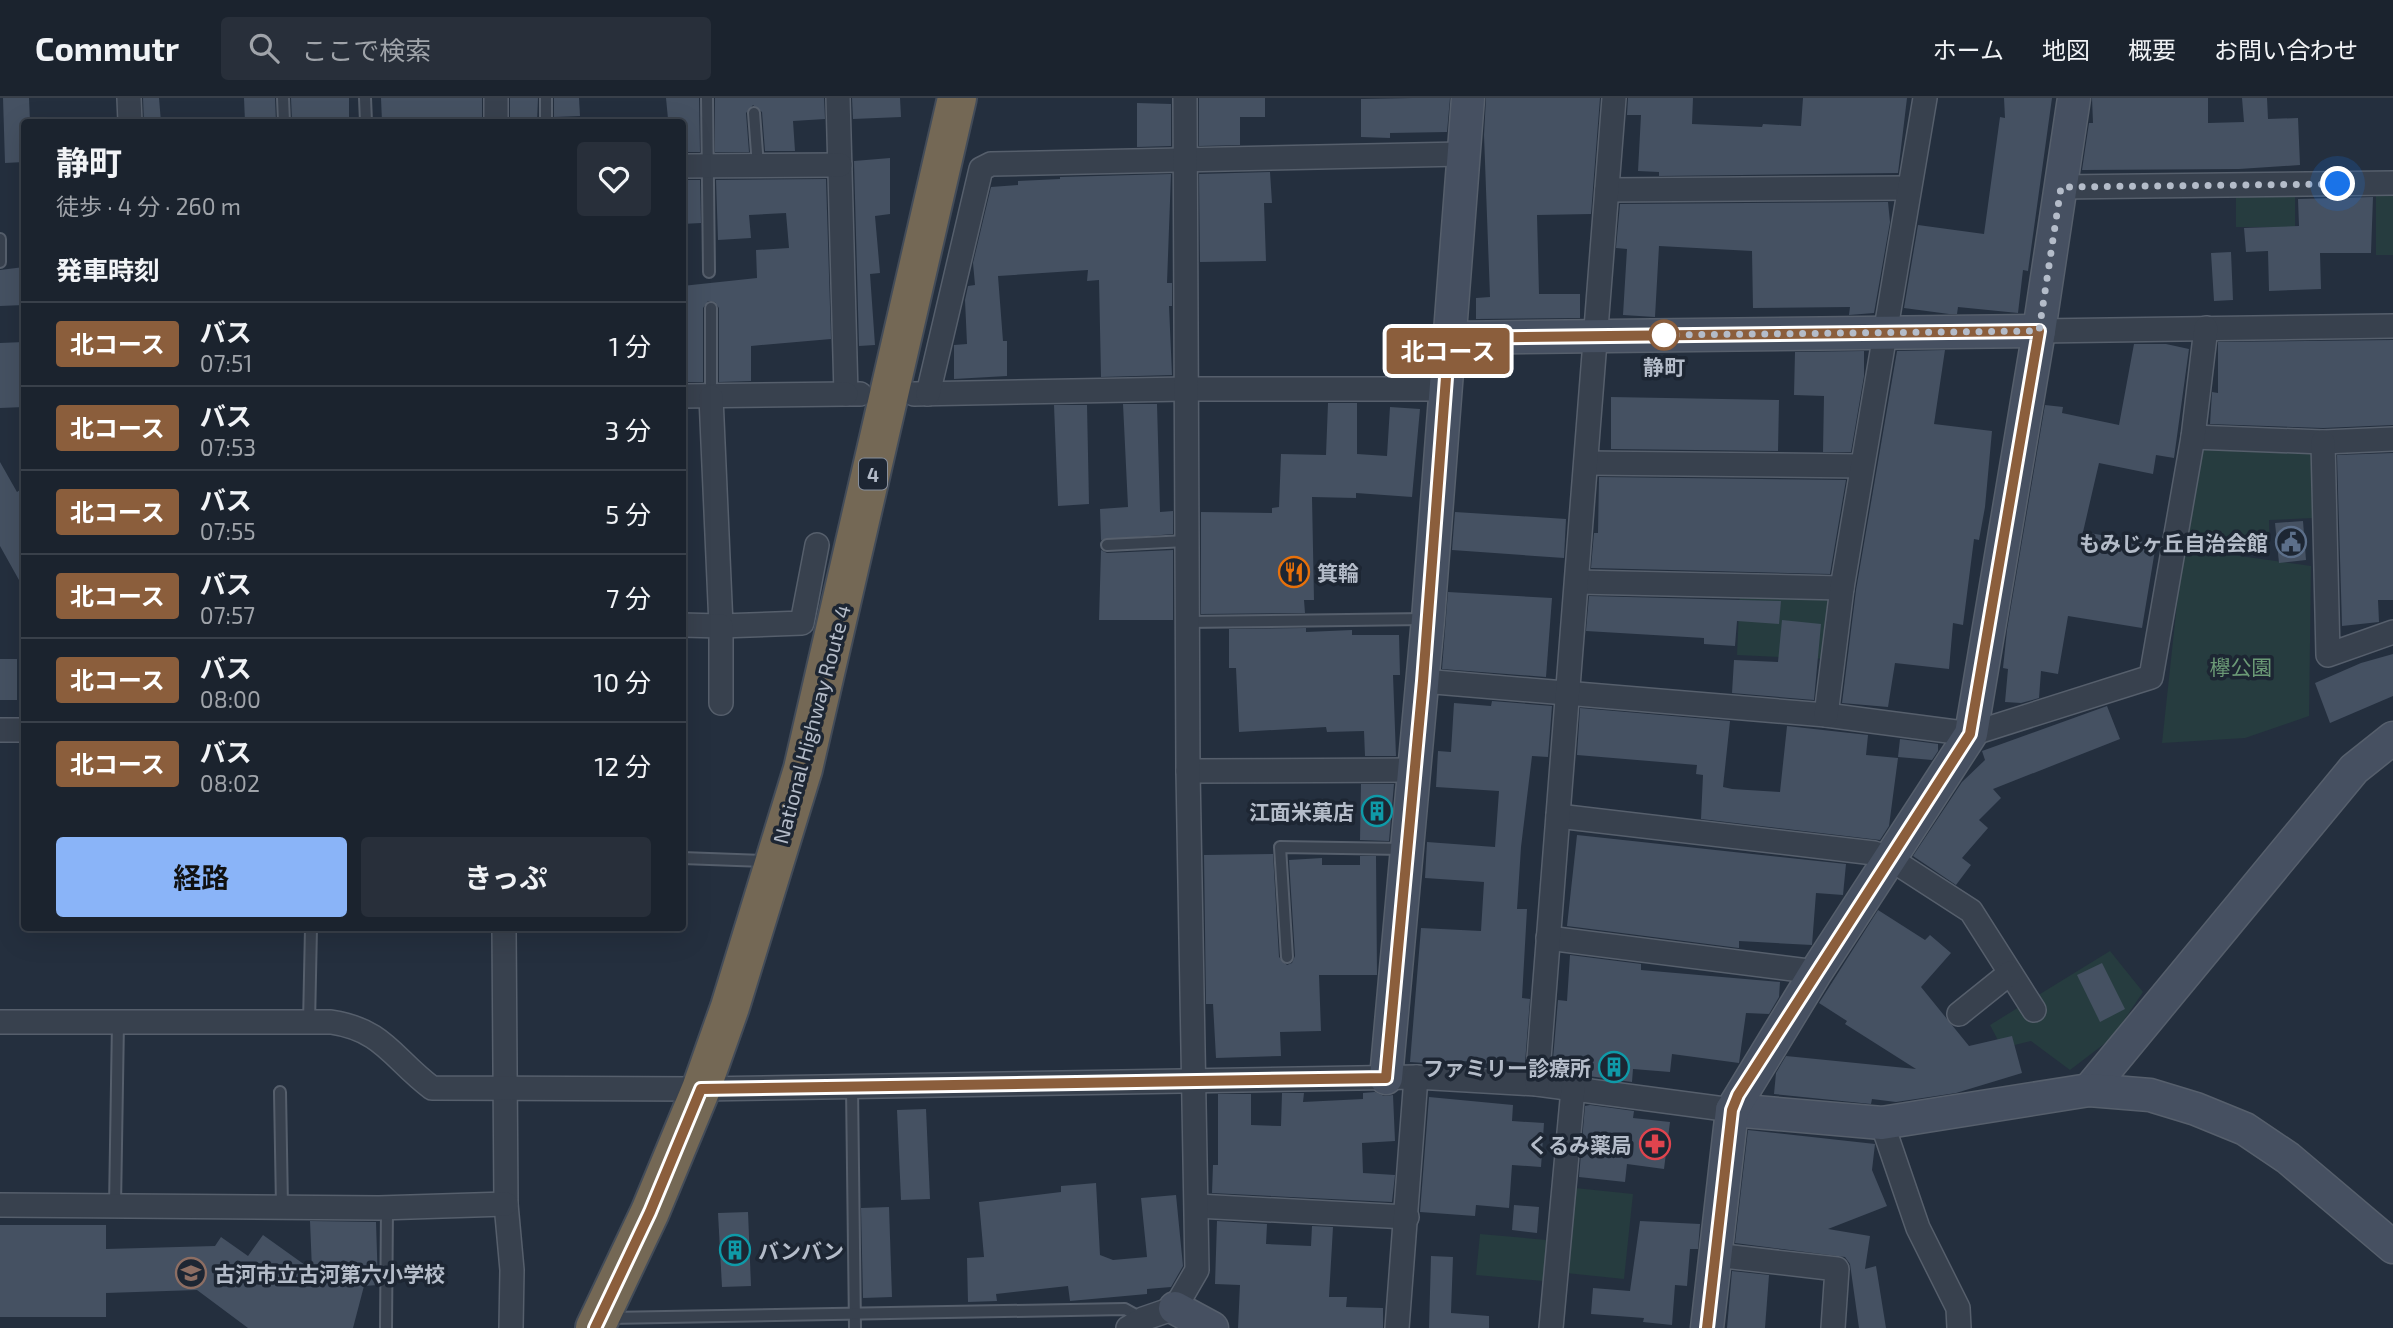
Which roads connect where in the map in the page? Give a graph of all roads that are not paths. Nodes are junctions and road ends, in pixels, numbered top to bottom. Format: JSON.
{"nodes":[{"id":1,"x":129,"y":98,"type":"edge"},
{"id":2,"x":283,"y":98,"type":"edge"},
{"id":3,"x":365,"y":98,"type":"edge"},
{"id":4,"x":496,"y":98,"type":"edge"},
{"id":5,"x":546,"y":98,"type":"edge"},
{"id":6,"x":707,"y":98,"type":"edge"},
{"id":7,"x":838,"y":98,"type":"edge"},
{"id":8,"x":957,"y":98,"type":"edge"},
{"id":9,"x":1185,"y":98,"type":"edge"},
{"id":10,"x":1468,"y":98,"type":"edge"},
{"id":11,"x":1614,"y":98,"type":"edge"},
{"id":12,"x":1925,"y":98,"type":"edge"},
{"id":13,"x":2074,"y":98,"type":"edge"},
{"id":14,"x":754,"y":113,"type":"dead end"},
{"id":15,"x":130,"y":119,"type":"edge"},
{"id":16,"x":284,"y":119,"type":"edge"},
{"id":17,"x":366,"y":119,"type":"edge"},
{"id":18,"x":496,"y":119,"type":"edge"},
{"id":19,"x":546,"y":119,"type":"edge"},
{"id":20,"x":1462,"y":154,"type":"junction"},
{"id":21,"x":1185,"y":160,"type":"junction"},
{"id":22,"x":840,"y":165,"type":"junction"},
{"id":23,"x":694,"y":166,"type":"edge"},
{"id":24,"x":758,"y":166,"type":"junction"},
{"id":25,"x":2393,"y":183,"type":"edge"},
{"id":26,"x":2061,"y":187,"type":"junction"},
{"id":27,"x":1909,"y":188,"type":"junction"},
{"id":28,"x":1607,"y":190,"type":"junction"},
{"id":29,"x":0,"y":239,"type":"edge"},
{"id":30,"x":0,"y":262,"type":"edge"},
{"id":31,"x":709,"y":272,"type":"dead end"},
{"id":32,"x":711,"y":308,"type":"dead end"},
{"id":33,"x":2393,"y":326,"type":"edge"},
{"id":34,"x":2206,"y":328,"type":"junction"},
{"id":35,"x":2039,"y":331,"type":"junction"},
{"id":36,"x":1886,"y":332,"type":"junction"},
{"id":37,"x":1593,"y":335,"type":"junction"},
{"id":38,"x":1449,"y":338,"type":"junction"},
{"id":39,"x":1185,"y":389,"type":"junction"},
{"id":40,"x":1446,"y":389,"type":"junction"},
{"id":41,"x":686,"y":396,"type":"edge"},
{"id":42,"x":711,"y":397,"type":"junction"},
{"id":43,"x":2193,"y":438,"type":"junction"},
{"id":44,"x":2393,"y":439,"type":"edge"},
{"id":45,"x":2323,"y":442,"type":"junction"},
{"id":46,"x":1586,"y":463,"type":"junction"},
{"id":47,"x":1862,"y":466,"type":"junction"},
{"id":48,"x":1186,"y":541,"type":"junction"},
{"id":49,"x":817,"y":545,"type":"dead end"},
{"id":50,"x":1107,"y":545,"type":"dead end"},
{"id":51,"x":1578,"y":582,"type":"junction"},
{"id":52,"x":1842,"y":588,"type":"junction"},
{"id":53,"x":1428,"y":619,"type":"junction"},
{"id":54,"x":1186,"y":622,"type":"junction"},
{"id":55,"x":686,"y":625,"type":"edge"},
{"id":56,"x":721,"y":626,"type":"junction"},
{"id":57,"x":2393,"y":632,"type":"edge"},
{"id":58,"x":1423,"y":681,"type":"junction"},
{"id":59,"x":1568,"y":693,"type":"junction"},
{"id":60,"x":721,"y":703,"type":"dead end"},
{"id":61,"x":1826,"y":715,"type":"junction"},
{"id":62,"x":0,"y":730,"type":"edge"},
{"id":63,"x":21,"y":730,"type":"edge"},
{"id":64,"x":1970,"y":734,"type":"junction"},
{"id":65,"x":2393,"y":738,"type":"edge"},
{"id":66,"x":1415,"y":770,"type":"junction"},
{"id":67,"x":1188,"y":771,"type":"junction"},
{"id":68,"x":1558,"y":816,"type":"junction"},
{"id":69,"x":1407,"y":849,"type":"junction"},
{"id":70,"x":686,"y":858,"type":"edge"},
{"id":71,"x":1889,"y":858,"type":"junction"},
{"id":72,"x":774,"y":860,"type":"junction"},
{"id":73,"x":311,"y":931,"type":"edge"},
{"id":74,"x":505,"y":931,"type":"edge"},
{"id":75,"x":1548,"y":938,"type":"junction"},
{"id":76,"x":1287,"y":957,"type":"dead end"},
{"id":77,"x":1816,"y":972,"type":"junction"},
{"id":78,"x":2010,"y":973,"type":"junction"},
{"id":79,"x":2034,"y":1010,"type":"dead end"},
{"id":80,"x":1959,"y":1014,"type":"dead end"},
{"id":81,"x":0,"y":1022,"type":"edge"},
{"id":82,"x":118,"y":1022,"type":"junction"},
{"id":83,"x":309,"y":1024,"type":"junction"},
{"id":84,"x":1401,"y":1077,"type":"junction"},
{"id":85,"x":1193,"y":1079,"type":"junction"},
{"id":86,"x":1537,"y":1084,"type":"junction"},
{"id":87,"x":505,"y":1087,"type":"junction"},
{"id":88,"x":852,"y":1087,"type":"junction"},
{"id":89,"x":701,"y":1089,"type":"junction"},
{"id":90,"x":1573,"y":1089,"type":"junction"},
{"id":91,"x":2089,"y":1090,"type":"junction"},
{"id":92,"x":280,"y":1092,"type":"dead end"},
{"id":93,"x":1732,"y":1110,"type":"junction"},
{"id":94,"x":1882,"y":1123,"type":"junction"},
{"id":95,"x":506,"y":1204,"type":"junction"},
{"id":96,"x":0,"y":1205,"type":"edge"},
{"id":97,"x":115,"y":1206,"type":"junction"},
{"id":98,"x":1197,"y":1206,"type":"junction"},
{"id":99,"x":282,"y":1207,"type":"junction"},
{"id":100,"x":387,"y":1208,"type":"junction"},
{"id":101,"x":1407,"y":1217,"type":"junction"},
{"id":102,"x":2393,"y":1247,"type":"edge"},
{"id":103,"x":1715,"y":1255,"type":"junction"},
{"id":104,"x":1175,"y":1308,"type":"junction"},
{"id":105,"x":855,"y":1313,"type":"junction"},
{"id":106,"x":598,"y":1323,"type":"edge"},
{"id":107,"x":1136,"y":1323,"type":"edge"},
{"id":108,"x":386,"y":1328,"type":"edge"},
{"id":109,"x":511,"y":1328,"type":"edge"},
{"id":110,"x":855,"y":1328,"type":"edge"},
{"id":111,"x":1212,"y":1328,"type":"edge"},
{"id":112,"x":1396,"y":1328,"type":"edge"},
{"id":113,"x":1551,"y":1328,"type":"edge"},
{"id":114,"x":1707,"y":1328,"type":"edge"},
{"id":115,"x":1833,"y":1328,"type":"edge"},
{"id":116,"x":1959,"y":1328,"type":"edge"}],
"edges":[{"from":1,"to":15,"type":"street"},
{"from":2,"to":16,"type":"lane"},
{"from":3,"to":17,"type":"lane"},
{"from":4,"to":18,"type":"street"},
{"from":5,"to":19,"type":"lane"},
{"from":6,"to":23,"type":"lane"},
{"from":7,"to":22,"type":"street"},
{"from":8,"to":72,"type":"highway","name":"National Highway Route 4","number":"4"},
{"from":9,"to":21,"type":"street"},
{"from":10,"to":20,"type":"street"},
{"from":11,"to":28,"type":"street"},
{"from":12,"to":27,"type":"street"},
{"from":13,"to":26,"type":"street"},
{"from":14,"to":24,"type":"lane"},
{"from":20,"to":21,"type":"street"},
{"from":20,"to":38,"type":"street"},
{"from":21,"to":39,"type":"street"},
{"from":21,"to":39,"type":"street"},
{"from":22,"to":24,"type":"street"},
{"from":22,"to":42,"type":"street"},
{"from":23,"to":24,"type":"street"},
{"from":23,"to":31,"type":"lane"},
{"from":25,"to":26,"type":"street"},
{"from":26,"to":35,"type":"street"},
{"from":27,"to":28,"type":"street"},
{"from":27,"to":36,"type":"street"},
{"from":28,"to":37,"type":"street"},
{"from":29,"to":30,"type":"lane"},
{"from":32,"to":42,"type":"lane"},
{"from":33,"to":34,"type":"street"},
{"from":34,"to":35,"type":"street"},
{"from":34,"to":43,"type":"street"},
{"from":35,"to":36,"type":"street"},
{"from":35,"to":64,"type":"street"},
{"from":36,"to":37,"type":"street"},
{"from":36,"to":47,"type":"street"},
{"from":37,"to":38,"type":"street"},
{"from":37,"to":46,"type":"street"},
{"from":38,"to":40,"type":"street"},
{"from":39,"to":40,"type":"street"},
{"from":39,"to":48,"type":"street"},
{"from":40,"to":53,"type":"street"},
{"from":41,"to":42,"type":"street"},
{"from":42,"to":56,"type":"street"},
{"from":43,"to":45,"type":"street"},
{"from":43,"to":64,"type":"street"},
{"from":44,"to":45,"type":"street"},
{"from":45,"to":57,"type":"street"},
{"from":46,"to":47,"type":"street"},
{"from":46,"to":51,"type":"street"},
{"from":47,"to":52,"type":"street"},
{"from":48,"to":50,"type":"lane"},
{"from":48,"to":54,"type":"street"},
{"from":49,"to":56,"type":"street"},
{"from":51,"to":52,"type":"street"},
{"from":51,"to":59,"type":"street"},
{"from":52,"to":61,"type":"street"},
{"from":53,"to":54,"type":"lane"},
{"from":53,"to":58,"type":"street"},
{"from":54,"to":67,"type":"street"},
{"from":55,"to":56,"type":"street"},
{"from":56,"to":60,"type":"street"},
{"from":58,"to":59,"type":"street"},
{"from":58,"to":66,"type":"street"},
{"from":59,"to":61,"type":"street"},
{"from":59,"to":68,"type":"street"},
{"from":61,"to":64,"type":"street"},
{"from":62,"to":63,"type":"street"},
{"from":64,"to":71,"type":"street"},
{"from":65,"to":91,"type":"street"},
{"from":66,"to":67,"type":"street"},
{"from":66,"to":69,"type":"street"},
{"from":67,"to":85,"type":"street"},
{"from":68,"to":71,"type":"street"},
{"from":68,"to":75,"type":"street"},
{"from":69,"to":76,"type":"lane"},
{"from":69,"to":84,"type":"street"},
{"from":70,"to":72,"type":"lane"},
{"from":71,"to":77,"type":"street"},
{"from":71,"to":78,"type":"street"},
{"from":72,"to":89,"type":"highway","name":"National Highway Route 4","number":"4"},
{"from":73,"to":83,"type":"lane"},
{"from":74,"to":87,"type":"street"},
{"from":75,"to":77,"type":"street"},
{"from":75,"to":86,"type":"street"},
{"from":77,"to":93,"type":"street"},
{"from":78,"to":79,"type":"street"},
{"from":78,"to":80,"type":"street"},
{"from":81,"to":82,"type":"street"},
{"from":82,"to":83,"type":"street"},
{"from":82,"to":97,"type":"lane"},
{"from":83,"to":87,"type":"street"},
{"from":84,"to":85,"type":"street"},
{"from":84,"to":86,"type":"street"},
{"from":84,"to":101,"type":"street"},
{"from":85,"to":88,"type":"street"},
{"from":85,"to":98,"type":"street"},
{"from":86,"to":90,"type":"street"},
{"from":87,"to":89,"type":"street"},
{"from":87,"to":95,"type":"street"},
{"from":88,"to":89,"type":"street"},
{"from":88,"to":105,"type":"lane"},
{"from":89,"to":106,"type":"highway","name":"National Highway Route 4","number":"4"},
{"from":90,"to":93,"type":"street"},
{"from":90,"to":113,"type":"street"},
{"from":91,"to":94,"type":"street"},
{"from":91,"to":102,"type":"street"},
{"from":92,"to":99,"type":"lane"},
{"from":93,"to":94,"type":"street"},
{"from":93,"to":103,"type":"street"},
{"from":94,"to":116,"type":"street"},
{"from":95,"to":100,"type":"street"},
{"from":95,"to":109,"type":"street"},
{"from":96,"to":97,"type":"street"},
{"from":97,"to":99,"type":"street"},
{"from":98,"to":101,"type":"street"},
{"from":98,"to":104,"type":"street"},
{"from":99,"to":100,"type":"street"},
{"from":100,"to":108,"type":"lane"},
{"from":101,"to":112,"type":"street"},
{"from":103,"to":114,"type":"street"},
{"from":103,"to":115,"type":"street"},
{"from":104,"to":107,"type":"street"},
{"from":104,"to":111,"type":"street"},
{"from":105,"to":106,"type":"lane"},
{"from":105,"to":107,"type":"lane"},
{"from":105,"to":110,"type":"lane"}]}
